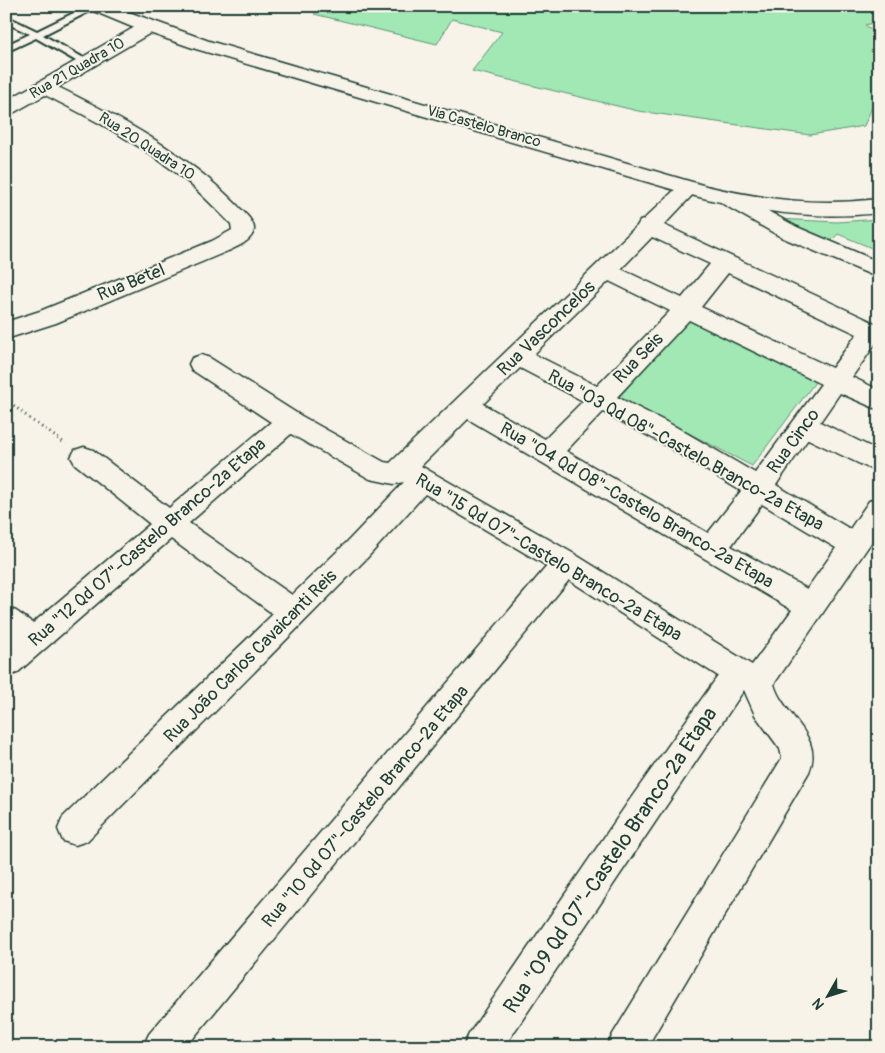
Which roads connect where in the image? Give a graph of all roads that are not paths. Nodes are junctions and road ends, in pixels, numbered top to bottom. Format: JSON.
{"nodes":[{"id":1,"x":97,"y":6,"type":"edge"},
{"id":2,"x":6,"y":19,"type":"edge"},
{"id":3,"x":148,"y":27,"type":"junction"},
{"id":4,"x":36,"y":34,"type":"junction"},
{"id":5,"x":6,"y":49,"type":"edge"},
{"id":6,"x":86,"y":63,"type":"junction"},
{"id":7,"x":44,"y":87,"type":"junction"},
{"id":8,"x":6,"y":109,"type":"edge"},
{"id":9,"x":688,"y":188,"type":"junction"},
{"id":10,"x":730,"y":198,"type":"junction"},
{"id":11,"x":879,"y":206,"type":"edge"},
{"id":12,"x":239,"y":220,"type":"joint"},
{"id":13,"x":648,"y":226,"type":"junction"},
{"id":14,"x":724,"y":263,"type":"junction"},
{"id":15,"x":606,"y":271,"type":"junction"},
{"id":16,"x":879,"y":271,"type":"edge"},
{"id":17,"x":686,"y":309,"type":"junction"},
{"id":18,"x":6,"y":331,"type":"edge"},
{"id":19,"x":875,"y":333,"type":"edge"},
{"id":20,"x":518,"y":356,"type":"junction"},
{"id":21,"x":201,"y":364,"type":"dead end"},
{"id":22,"x":836,"y":380,"type":"junction"},
{"id":23,"x":599,"y":398,"type":"junction"},
{"id":24,"x":879,"y":401,"type":"edge"},
{"id":25,"x":464,"y":405,"type":"junction"},
{"id":26,"x":289,"y":421,"type":"junction"},
{"id":27,"x":804,"y":426,"type":"junction"},
{"id":28,"x":549,"y":452,"type":"junction"},
{"id":29,"x":84,"y":457,"type":"road end"},
{"id":30,"x":879,"y":463,"type":"edge"},
{"id":31,"x":412,"y":474,"type":"junction"},
{"id":32,"x":759,"y":488,"type":"junction"},
{"id":33,"x":879,"y":509,"type":"edge"},
{"id":34,"x":169,"y":523,"type":"junction"},
{"id":35,"x":854,"y":544,"type":"junction"},
{"id":36,"x":713,"y":548,"type":"junction"},
{"id":37,"x":566,"y":564,"type":"junction"},
{"id":38,"x":810,"y":606,"type":"junction"},
{"id":39,"x":294,"y":613,"type":"junction"},
{"id":40,"x":6,"y":620,"type":"edge"},
{"id":41,"x":34,"y":640,"type":"junction"},
{"id":42,"x":6,"y":664,"type":"edge"},
{"id":43,"x":748,"y":677,"type":"junction"},
{"id":44,"x":75,"y":829,"type":"dead end"},
{"id":45,"x":162,"y":1047,"type":"edge"},
{"id":46,"x":482,"y":1047,"type":"edge"},
{"id":47,"x":626,"y":1047,"type":"edge"}],
"edges":[{"from":1,"to":3,"type":"street","name":"Via Castelo Branco"},
{"from":1,"to":4,"type":"lane"},
{"from":2,"to":4,"type":"lane"},
{"from":3,"to":6,"type":"street","name":"Rua 21 Quadra 10"},
{"from":3,"to":9,"type":"street","name":"Via Castelo Branco"},
{"from":4,"to":5,"type":"lane"},
{"from":4,"to":6,"type":"lane"},
{"from":6,"to":7,"type":"street","name":"Rua 21 Quadra 10"},
{"from":7,"to":8,"type":"street","name":"Rua 21 Quadra 10"},
{"from":7,"to":12,"type":"street","name":"Rua 20 Quadra 10"},
{"from":9,"to":10,"type":"street","name":"Via Castelo Branco"},
{"from":9,"to":13,"type":"street","name":"Rua Vasconcelos"},
{"from":10,"to":11,"type":"street","name":"Via Castelo Branco"},
{"from":10,"to":16,"type":"street"},
{"from":12,"to":18,"type":"street","name":"Rua Betel"},
{"from":13,"to":14,"type":"street"},
{"from":13,"to":15,"type":"street","name":"Rua Vasconcelos"},
{"from":14,"to":17,"type":"street","name":"Rua Seis"},
{"from":14,"to":19,"type":"street"},
{"from":15,"to":17,"type":"street"},
{"from":15,"to":20,"type":"street","name":"Rua Vasconcelos"},
{"from":17,"to":22,"type":"street"},
{"from":17,"to":23,"type":"street","name":"Rua Seis"},
{"from":19,"to":22,"type":"street","name":"Rua Cinco"},
{"from":20,"to":23,"type":"street","name":"Rua \"03 Qd 08\"-Castelo Branco-2ª Etapa"},
{"from":20,"to":25,"type":"street","name":"Rua Vasconcelos"},
{"from":21,"to":26,"type":"street","name":"Rua \"15 Qd 07\"-Castelo Branco-2ª Etapa"},
{"from":22,"to":24,"type":"street"},
{"from":22,"to":27,"type":"street","name":"Rua Cinco"},
{"from":23,"to":28,"type":"street","name":"Rua Seis"},
{"from":23,"to":32,"type":"street","name":"Rua \"03 Qd 08\"-Castelo Branco-2ª Etapa"},
{"from":25,"to":28,"type":"street","name":"Rua \"04 Qd 08\"-Castelo Branco-2ª Etapa"},
{"from":25,"to":31,"type":"street","name":"Rua Vasconcelos"},
{"from":26,"to":31,"type":"street","name":"Rua \"15 Qd 07\"-Castelo Branco-2ª Etapa"},
{"from":26,"to":34,"type":"street","name":"Rua \"12 Qd 07\"-Castelo Branco-2ª Etapa"},
{"from":27,"to":30,"type":"street"},
{"from":27,"to":32,"type":"street","name":"Rua Cinco"},
{"from":28,"to":36,"type":"street","name":"Rua \"04 Qd 08\"-Castelo Branco-2ª Etapa"},
{"from":29,"to":34,"type":"street"},
{"from":31,"to":37,"type":"street","name":"Rua \"15 Qd 07\"-Castelo Branco-2ª Etapa"},
{"from":31,"to":39,"type":"street","name":"Rua João Carlos Cavaicanti Reis"},
{"from":32,"to":35,"type":"street","name":"Rua \"03 Qd 08\"-Castelo Branco-2ª Etapa"},
{"from":32,"to":36,"type":"street","name":"Rua Cinco"},
{"from":33,"to":35,"type":"street","name":"Rua \"09 Qd 07\"-Castelo Branco-2ª Etapa"},
{"from":34,"to":39,"type":"street"},
{"from":34,"to":41,"type":"street","name":"Rua \"12 Qd 07\"-Castelo Branco-2ª Etapa"},
{"from":35,"to":38,"type":"street","name":"Rua \"09 Qd 07\"-Castelo Branco-2ª Etapa"},
{"from":36,"to":38,"type":"street","name":"Rua \"04 Qd 08\"-Castelo Branco-2ª Etapa"},
{"from":37,"to":43,"type":"street","name":"Rua \"15 Qd 07\"-Castelo Branco-2ª Etapa"},
{"from":37,"to":45,"type":"street","name":"Rua \"10 Qd 07\"-Castelo Branco-2ª Etapa"},
{"from":38,"to":43,"type":"street","name":"Rua \"09 Qd 07\"-Castelo Branco-2ª Etapa"},
{"from":39,"to":44,"type":"street","name":"Rua João Carlos Cavaicanti Reis"},
{"from":40,"to":41,"type":"street"},
{"from":41,"to":42,"type":"street","name":"Rua \"12 Qd 07\"-Castelo Branco-2ª Etapa"},
{"from":43,"to":46,"type":"street","name":"Rua \"09 Qd 07\"-Castelo Branco-2ª Etapa"},
{"from":43,"to":47,"type":"street"}]}
